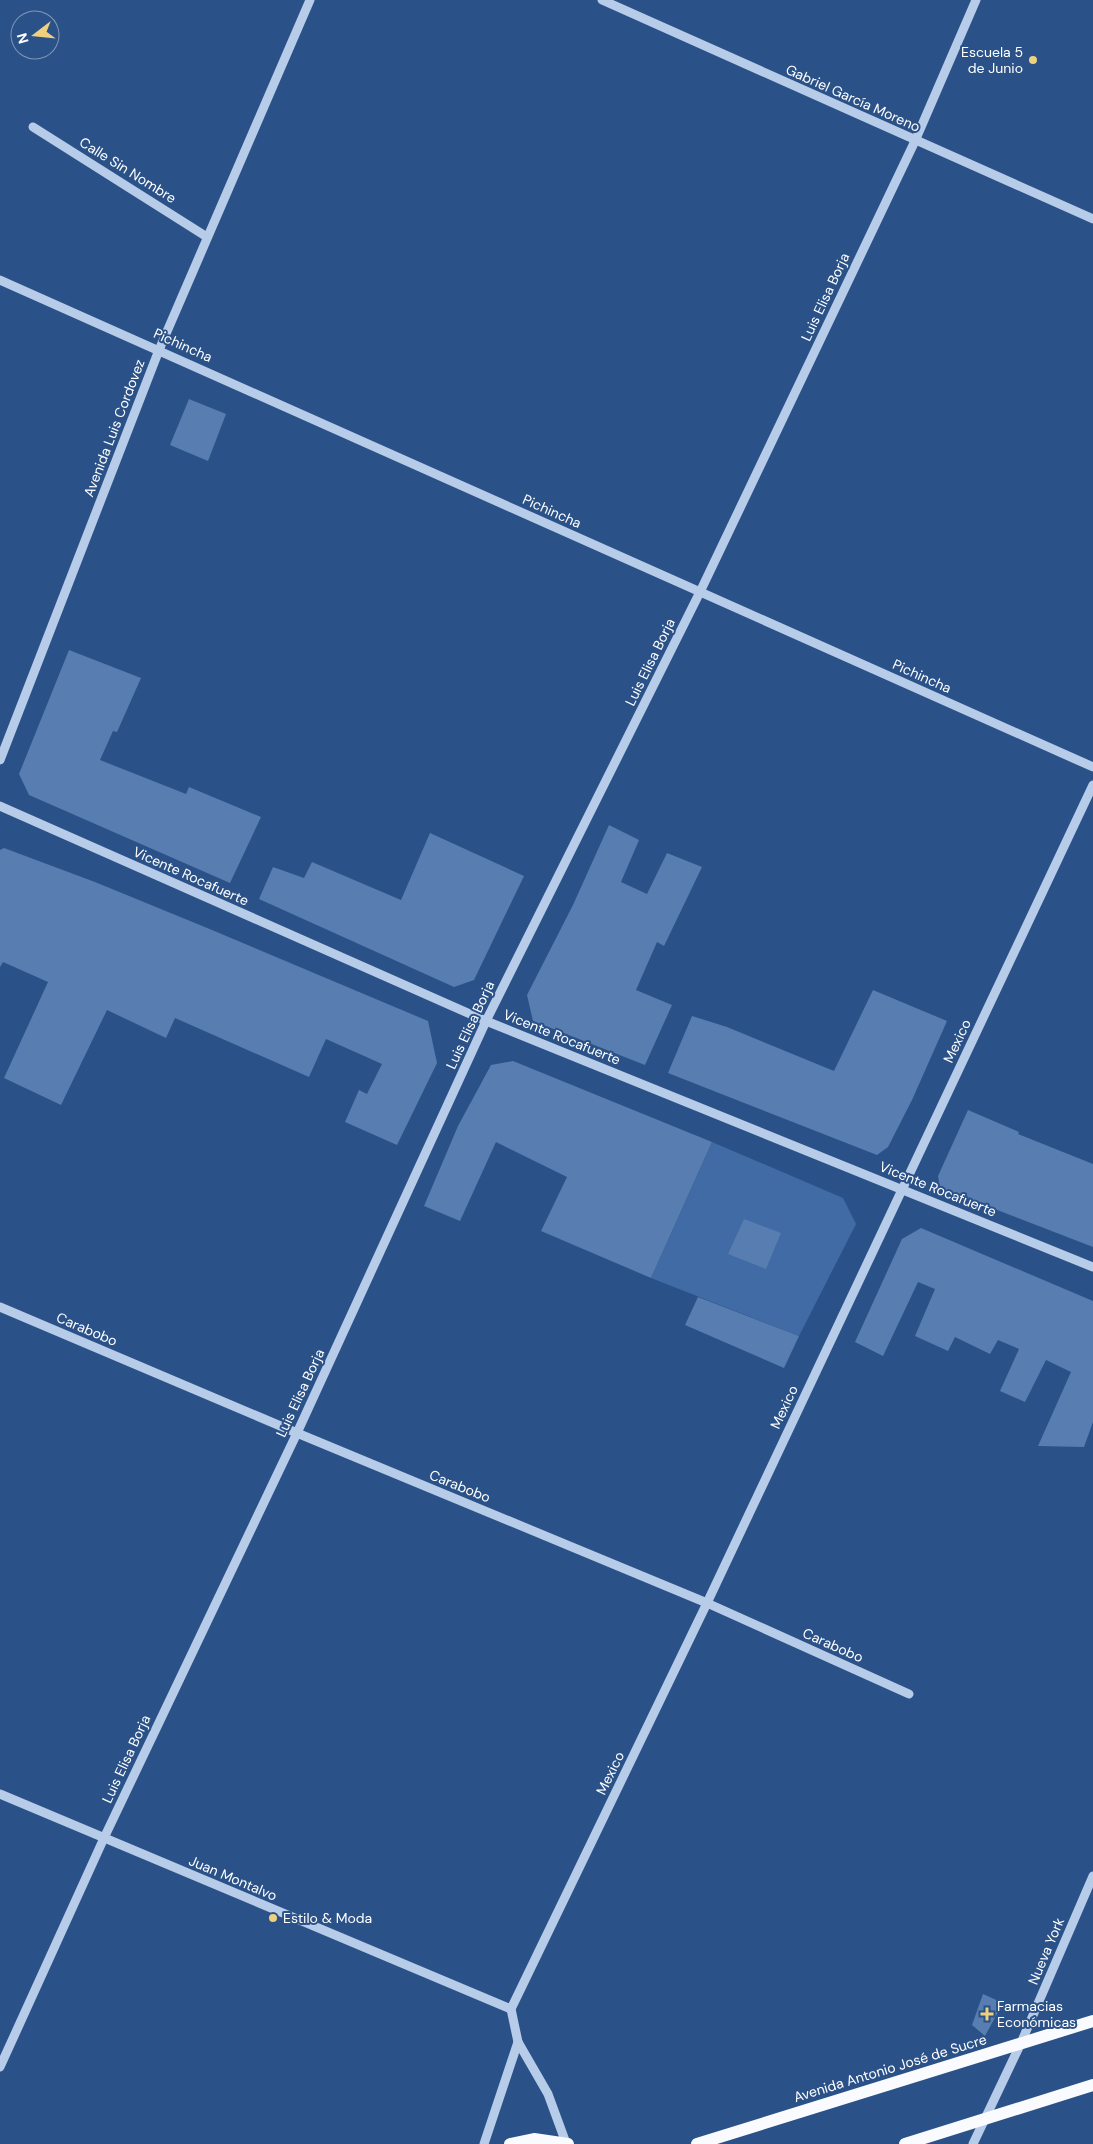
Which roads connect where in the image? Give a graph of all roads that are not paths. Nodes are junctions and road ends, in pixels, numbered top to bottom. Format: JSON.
{"nodes":[{"id":1,"x":310,"y":0,"type":"edge"},
{"id":2,"x":602,"y":0,"type":"edge"},
{"id":3,"x":976,"y":0,"type":"edge"},
{"id":4,"x":33,"y":127,"type":"dead end"},
{"id":5,"x":915,"y":141,"type":"junction"},
{"id":6,"x":1093,"y":219,"type":"edge"},
{"id":7,"x":207,"y":238,"type":"junction"},
{"id":8,"x":0,"y":280,"type":"edge"},
{"id":9,"x":159,"y":350,"type":"junction"},
{"id":10,"x":700,"y":592,"type":"junction"},
{"id":11,"x":0,"y":760,"type":"edge"},
{"id":12,"x":1093,"y":767,"type":"edge"},
{"id":13,"x":1093,"y":785,"type":"edge"},
{"id":14,"x":0,"y":806,"type":"edge"},
{"id":15,"x":486,"y":1021,"type":"junction"},
{"id":16,"x":902,"y":1189,"type":"junction"},
{"id":17,"x":1093,"y":1267,"type":"edge"},
{"id":18,"x":0,"y":1307,"type":"edge"},
{"id":19,"x":297,"y":1433,"type":"junction"},
{"id":20,"x":707,"y":1603,"type":"junction"},
{"id":21,"x":909,"y":1694,"type":"dead end"},
{"id":22,"x":0,"y":1794,"type":"edge"},
{"id":23,"x":104,"y":1838,"type":"junction"},
{"id":24,"x":1093,"y":1876,"type":"edge"},
{"id":25,"x":511,"y":2009,"type":"junction"},
{"id":26,"x":1093,"y":2021,"type":"edge"},
{"id":27,"x":518,"y":2042,"type":"junction"},
{"id":28,"x":1021,"y":2043,"type":"junction"},
{"id":29,"x":0,"y":2067,"type":"edge"},
{"id":30,"x":1093,"y":2085,"type":"edge"},
{"id":31,"x":984,"y":2120,"type":"junction"},
{"id":32,"x":484,"y":2144,"type":"edge"},
{"id":33,"x":510,"y":2144,"type":"edge"},
{"id":34,"x":567,"y":2144,"type":"edge"},
{"id":35,"x":697,"y":2144,"type":"edge"},
{"id":36,"x":905,"y":2144,"type":"edge"},
{"id":37,"x":973,"y":2144,"type":"edge"}],
"edges":[{"from":1,"to":7,"type":"street","name":"Avenida Luis Cordovez"},
{"from":2,"to":5,"type":"street","name":"Gabriel García Moreno"},
{"from":3,"to":5,"type":"street","name":"Luis Elisa Borja"},
{"from":4,"to":7,"type":"street","name":"Calle Sin Nombre"},
{"from":5,"to":6,"type":"street","name":"Gabriel García Moreno"},
{"from":5,"to":10,"type":"street","name":"Luis Elisa Borja"},
{"from":7,"to":9,"type":"street","name":"Avenida Luis Cordovez"},
{"from":8,"to":9,"type":"street","name":"Pichincha"},
{"from":9,"to":10,"type":"street","name":"Pichincha"},
{"from":9,"to":11,"type":"street","name":"Avenida Luis Cordovez"},
{"from":10,"to":12,"type":"street","name":"Pichincha"},
{"from":10,"to":15,"type":"street","name":"Luis Elisa Borja"},
{"from":13,"to":16,"type":"street","name":"Mexico"},
{"from":14,"to":15,"type":"street","name":"Vicente Rocafuerte"},
{"from":15,"to":16,"type":"street","name":"Vicente Rocafuerte"},
{"from":15,"to":19,"type":"street","name":"Luis Elisa Borja"},
{"from":16,"to":17,"type":"street","name":"Vicente Rocafuerte"},
{"from":16,"to":20,"type":"street","name":"Mexico"},
{"from":18,"to":19,"type":"street","name":"Carabobo"},
{"from":19,"to":20,"type":"street","name":"Carabobo"},
{"from":19,"to":23,"type":"street","name":"Luis Elisa Borja"},
{"from":20,"to":21,"type":"street","name":"Carabobo"},
{"from":20,"to":25,"type":"street","name":"Mexico"},
{"from":22,"to":23,"type":"street","name":"Juan Montalvo"},
{"from":23,"to":25,"type":"street","name":"Juan Montalvo"},
{"from":23,"to":29,"type":"street","name":"Luis Elisa Borja"},
{"from":24,"to":28,"type":"street","name":"Nueva York"},
{"from":25,"to":27,"type":"street"},
{"from":26,"to":28,"type":"main road","name":"Avenida Antonio José de Sucre"},
{"from":27,"to":32,"type":"street"},
{"from":27,"to":34,"type":"street"},
{"from":28,"to":31,"type":"street","name":"Nueva York"},
{"from":28,"to":35,"type":"main road","name":"Avenida Antonio José de Sucre"},
{"from":30,"to":31,"type":"main road"},
{"from":31,"to":36,"type":"main road"},
{"from":31,"to":37,"type":"street","name":"Nueva York"},
{"from":33,"to":34,"type":"main road"}]}
